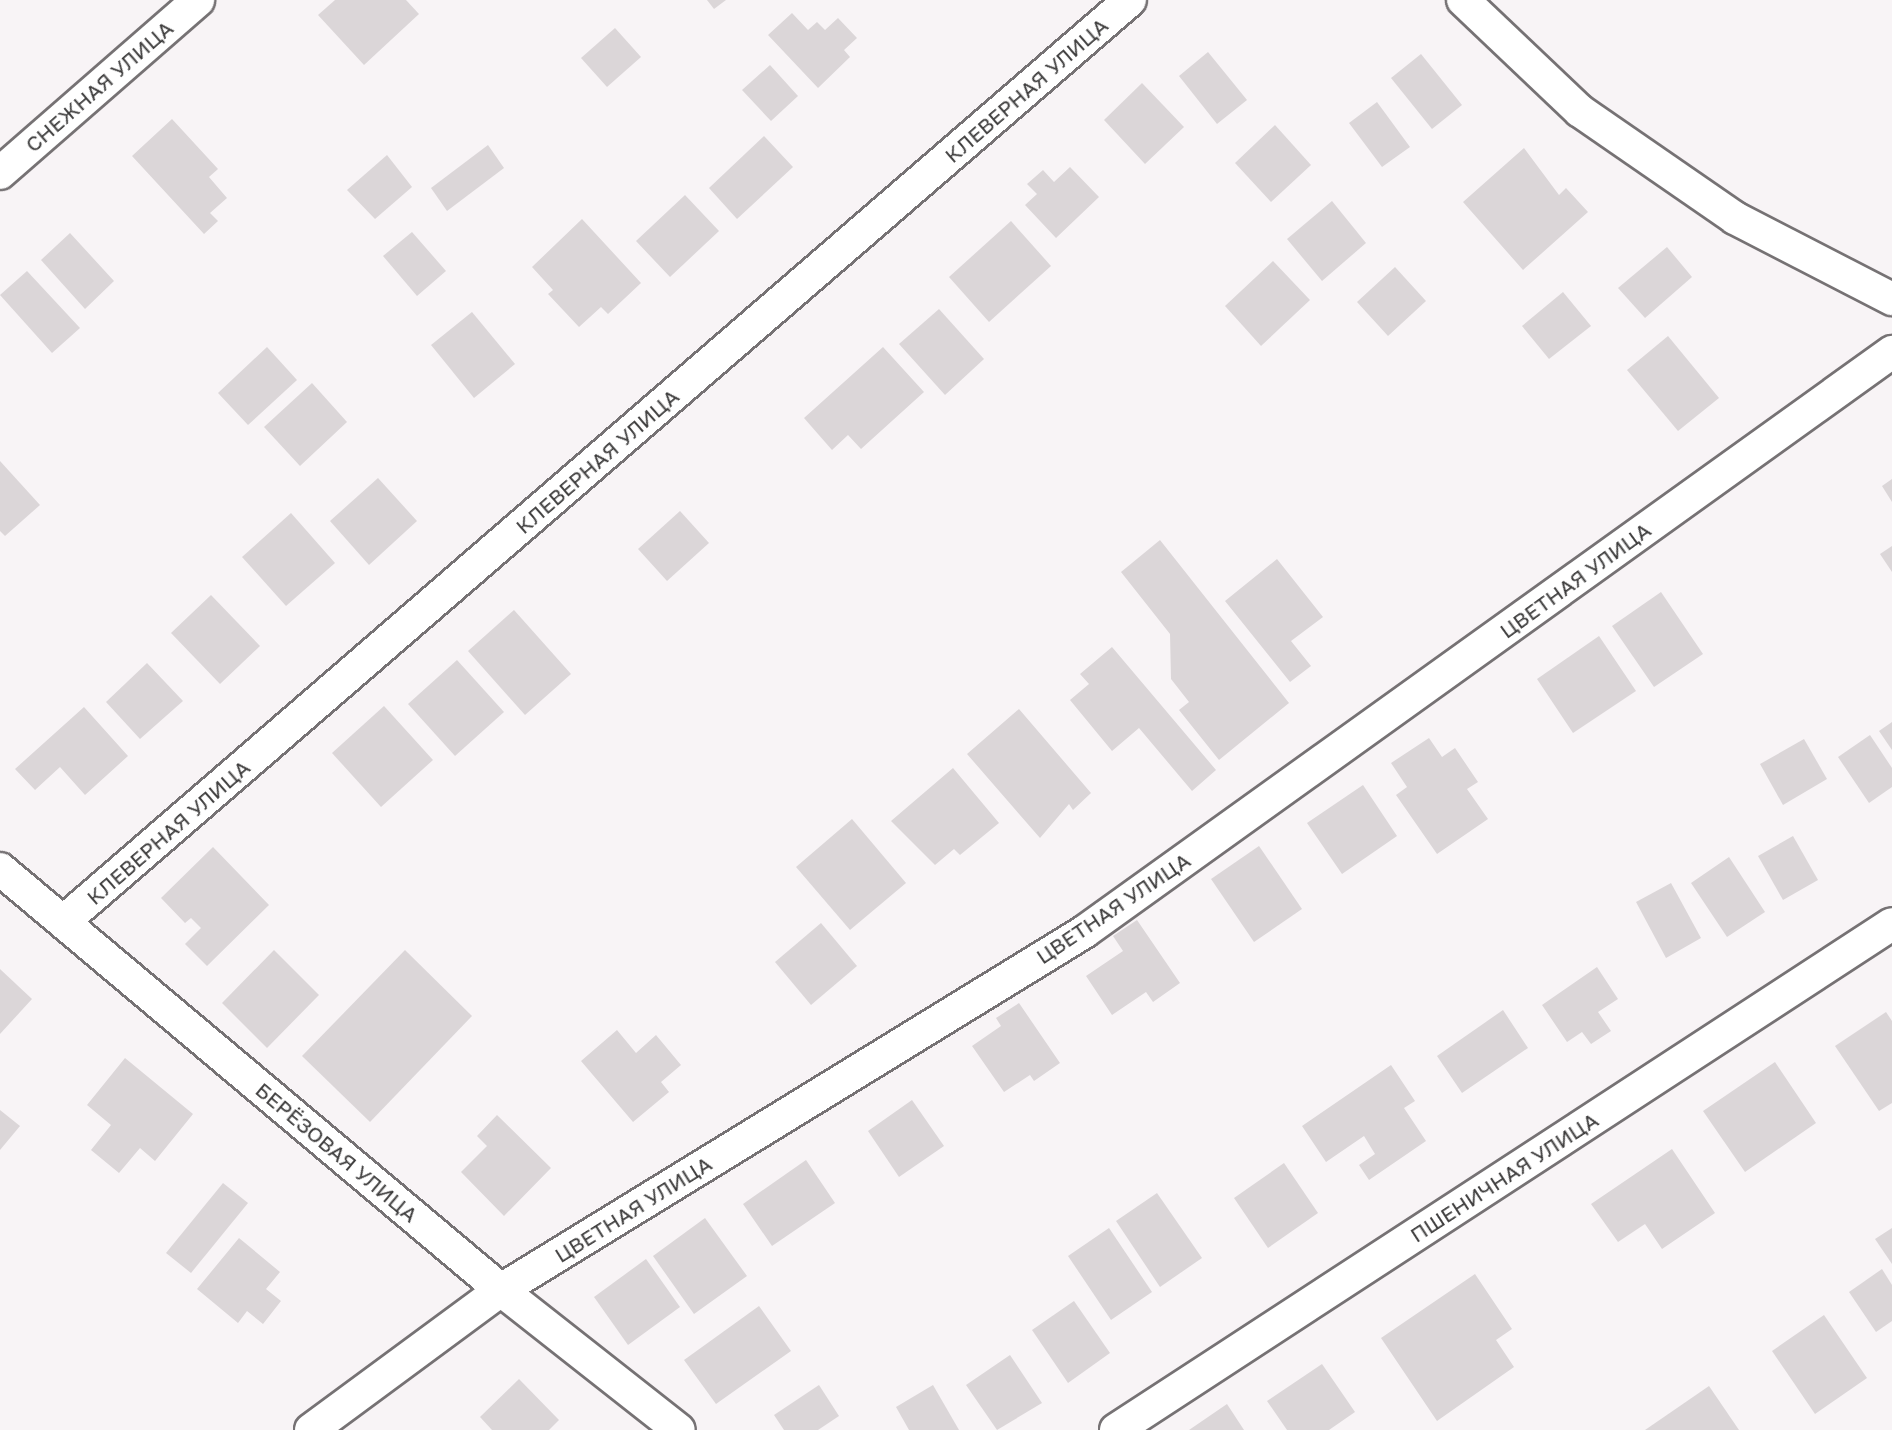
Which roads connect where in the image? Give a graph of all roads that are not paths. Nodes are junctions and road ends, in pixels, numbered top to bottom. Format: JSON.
{"nodes":[{"id":1,"x":198,"y":0,"type":"edge"},
{"id":2,"x":1130,"y":0,"type":"edge"},
{"id":3,"x":1463,"y":0,"type":"edge"},
{"id":4,"x":0,"y":173,"type":"edge"},
{"id":5,"x":1892,"y":299,"type":"edge"},
{"id":6,"x":1892,"y":352,"type":"edge"},
{"id":7,"x":0,"y":869,"type":"edge"},
{"id":8,"x":63,"y":922,"type":"junction"},
{"id":9,"x":1892,"y":924,"type":"edge"},
{"id":10,"x":501,"y":1290,"type":"junction"},
{"id":11,"x":311,"y":1430,"type":"edge"},
{"id":12,"x":679,"y":1430,"type":"edge"},
{"id":13,"x":1116,"y":1430,"type":"edge"}],
"edges":[{"from":1,"to":4,"type":"street","name":"СНЕЖНАЯ УЛИЦА"},
{"from":2,"to":8,"type":"street","name":"КЛЕВЕРНАЯ УЛИЦА"},
{"from":3,"to":5,"type":"street"},
{"from":6,"to":10,"type":"street","name":"ЦВЕТНАЯ УЛИЦА"},
{"from":7,"to":8,"type":"street","name":"БЕРЁЗОВАЯ УЛИЦА"},
{"from":8,"to":10,"type":"street","name":"БЕРЁЗОВАЯ УЛИЦА"},
{"from":9,"to":13,"type":"street","name":"ПШЕНИЧНАЯ УЛИЦА"},
{"from":10,"to":11,"type":"street","name":"ЦВЕТНАЯ УЛИЦА"},
{"from":10,"to":12,"type":"street","name":"БЕРЁЗОВАЯ УЛИЦА"}]}
